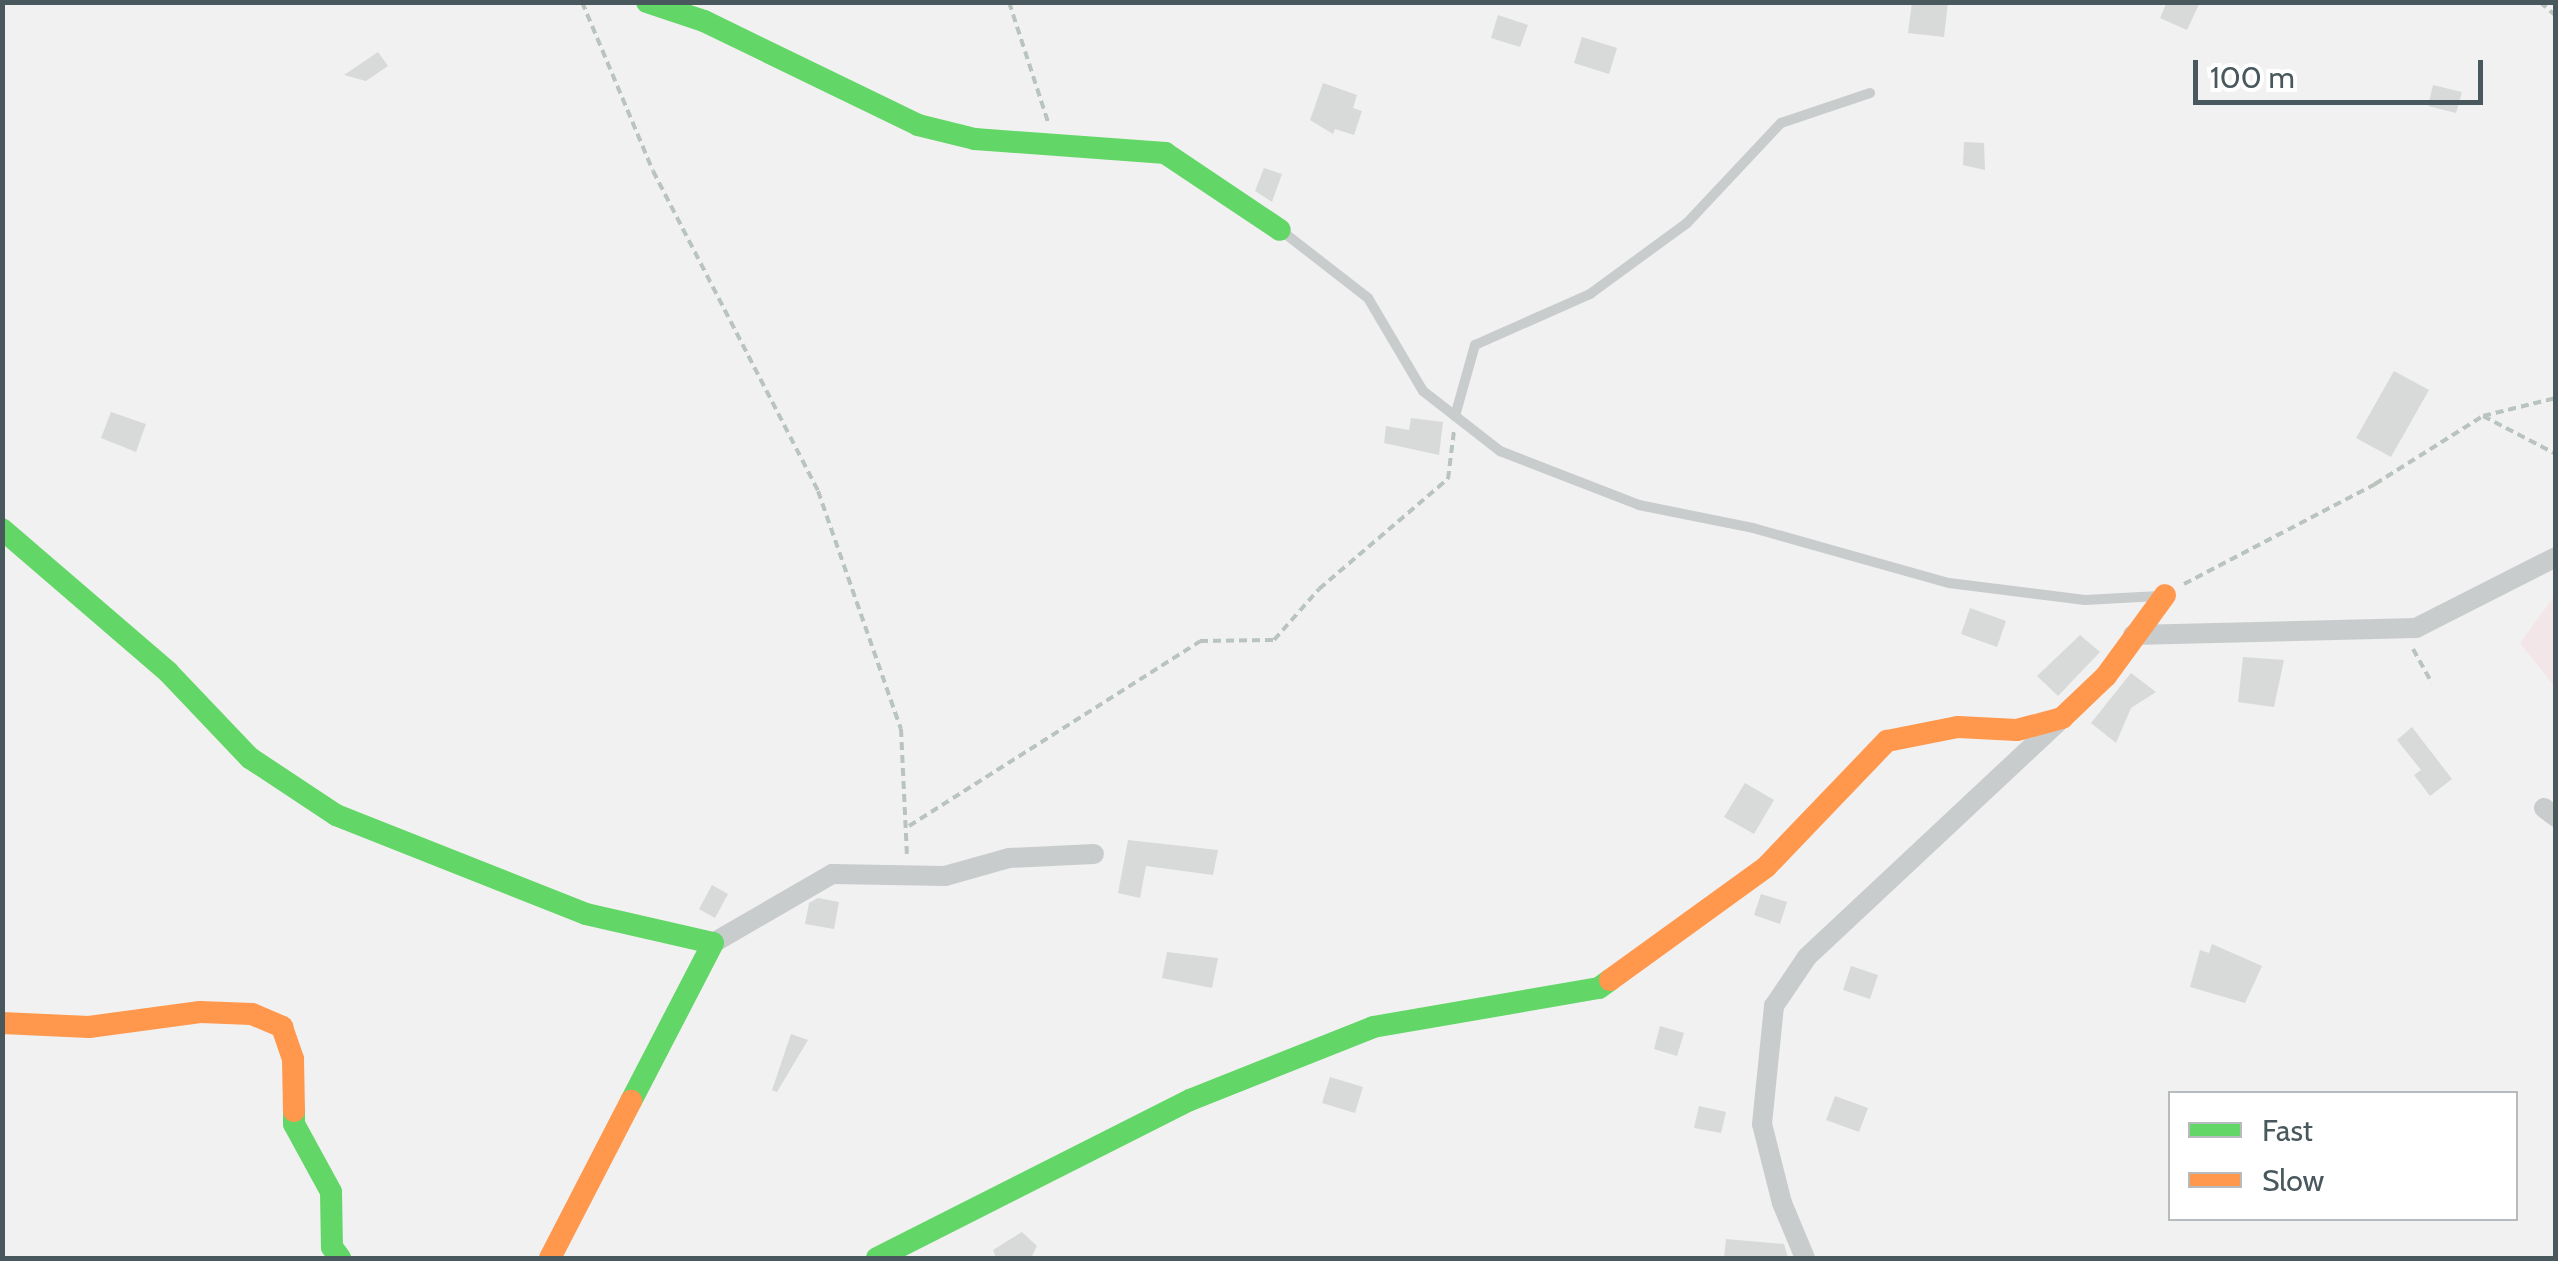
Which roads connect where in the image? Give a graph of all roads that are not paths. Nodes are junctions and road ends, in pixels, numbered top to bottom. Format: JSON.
{"nodes":[{"id":1,"x":648,"y":2,"type":"edge"},
{"id":2,"x":1870,"y":93,"type":"dead end"},
{"id":3,"x":1280,"y":230,"type":"joint"},
{"id":4,"x":1455,"y":416,"type":"junction"},
{"id":5,"x":2,"y":529,"type":"edge"},
{"id":6,"x":2556,"y":557,"type":"edge"},
{"id":7,"x":2165,"y":596,"type":"joint"},
{"id":8,"x":2134,"y":635,"type":"junction"},
{"id":9,"x":2062,"y":718,"type":"junction"},
{"id":10,"x":1094,"y":854,"type":"dead end"},
{"id":11,"x":713,"y":942,"type":"junction"},
{"id":12,"x":2,"y":1023,"type":"edge"},
{"id":13,"x":340,"y":1258,"type":"edge"},
{"id":14,"x":550,"y":1258,"type":"edge"},
{"id":15,"x":877,"y":1258,"type":"edge"},
{"id":16,"x":1805,"y":1258,"type":"edge"}],
"edges":[{"from":1,"to":3,"type":"street"},
{"from":2,"to":4,"type":"lane"},
{"from":3,"to":4,"type":"lane"},
{"from":4,"to":7,"type":"lane"},
{"from":5,"to":11,"type":"street"},
{"from":6,"to":8,"type":"street"},
{"from":7,"to":8,"type":"street"},
{"from":8,"to":9,"type":"street"},
{"from":9,"to":15,"type":"street"},
{"from":9,"to":16,"type":"street"},
{"from":10,"to":11,"type":"street"},
{"from":11,"to":14,"type":"street"},
{"from":12,"to":13,"type":"street"}]}
